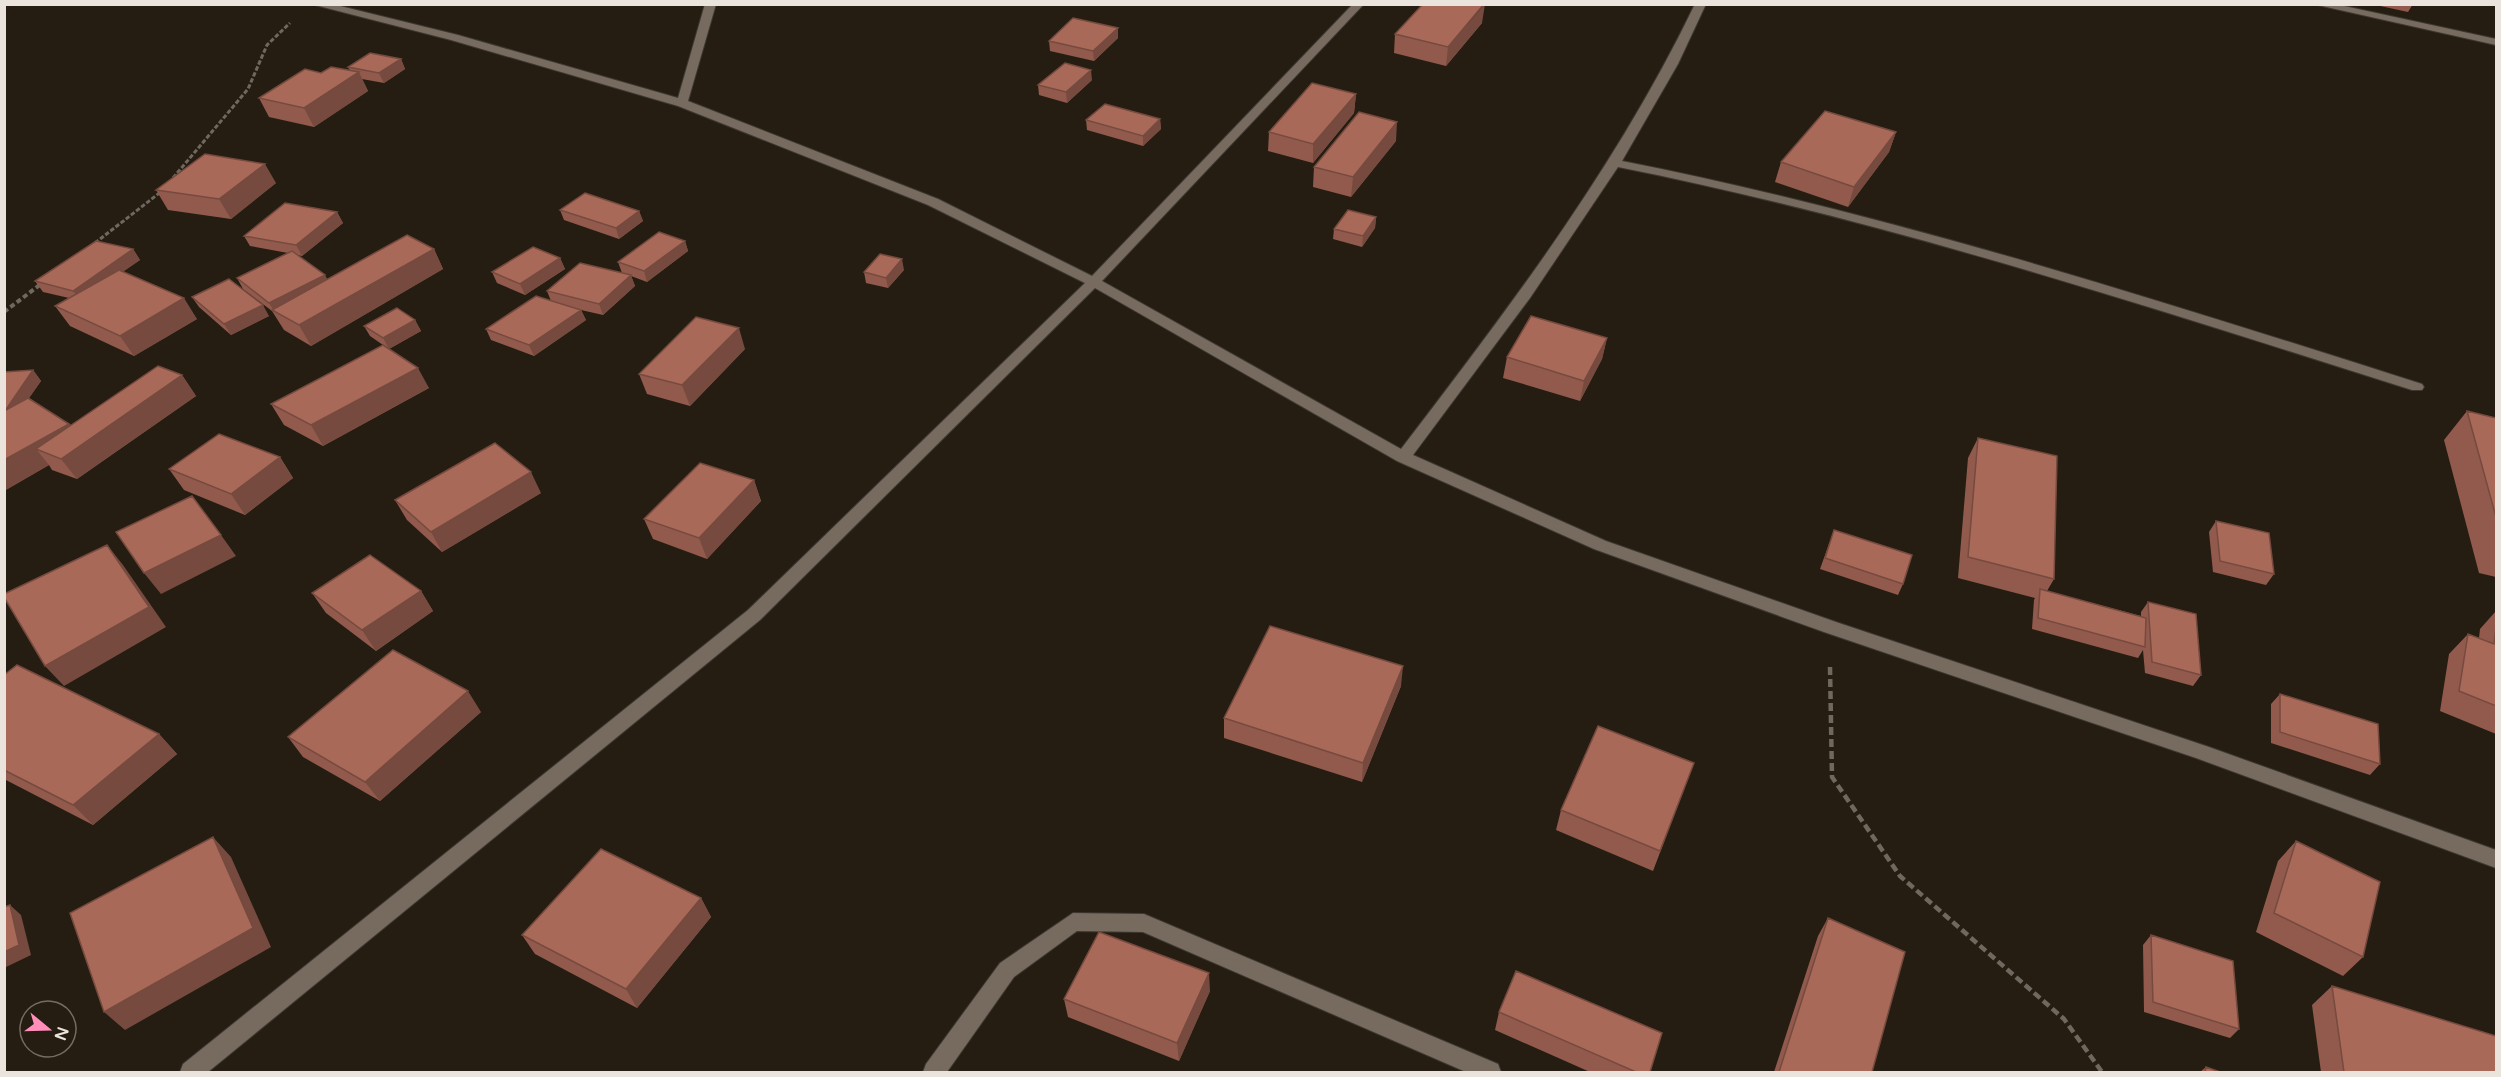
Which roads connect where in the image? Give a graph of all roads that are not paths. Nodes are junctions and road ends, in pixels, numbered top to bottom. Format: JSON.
{"nodes":[{"id":1,"x":316,"y":4,"type":"edge"},
{"id":2,"x":711,"y":4,"type":"edge"},
{"id":3,"x":1359,"y":4,"type":"edge"},
{"id":4,"x":1701,"y":4,"type":"edge"},
{"id":5,"x":2318,"y":4,"type":"edge"},
{"id":6,"x":2496,"y":42,"type":"edge"},
{"id":7,"x":682,"y":103,"type":"junction"},
{"id":8,"x":1615,"y":163,"type":"junction"},
{"id":9,"x":1094,"y":282,"type":"junction"},
{"id":10,"x":2417,"y":387,"type":"dead end"},
{"id":11,"x":1403,"y":457,"type":"junction"},
{"id":12,"x":2496,"y":859,"type":"edge"},
{"id":13,"x":190,"y":1072,"type":"edge"},
{"id":14,"x":934,"y":1072,"type":"edge"},
{"id":15,"x":1490,"y":1072,"type":"edge"}],
"edges":[{"from":1,"to":7,"type":"street"},
{"from":2,"to":7,"type":"street"},
{"from":3,"to":9,"type":"street"},
{"from":4,"to":8,"type":"street"},
{"from":5,"to":6,"type":"street"},
{"from":7,"to":9,"type":"street"},
{"from":8,"to":10,"type":"street"},
{"from":8,"to":11,"type":"street"},
{"from":9,"to":11,"type":"street"},
{"from":9,"to":13,"type":"street"},
{"from":11,"to":12,"type":"street"},
{"from":14,"to":15,"type":"street"}]}
